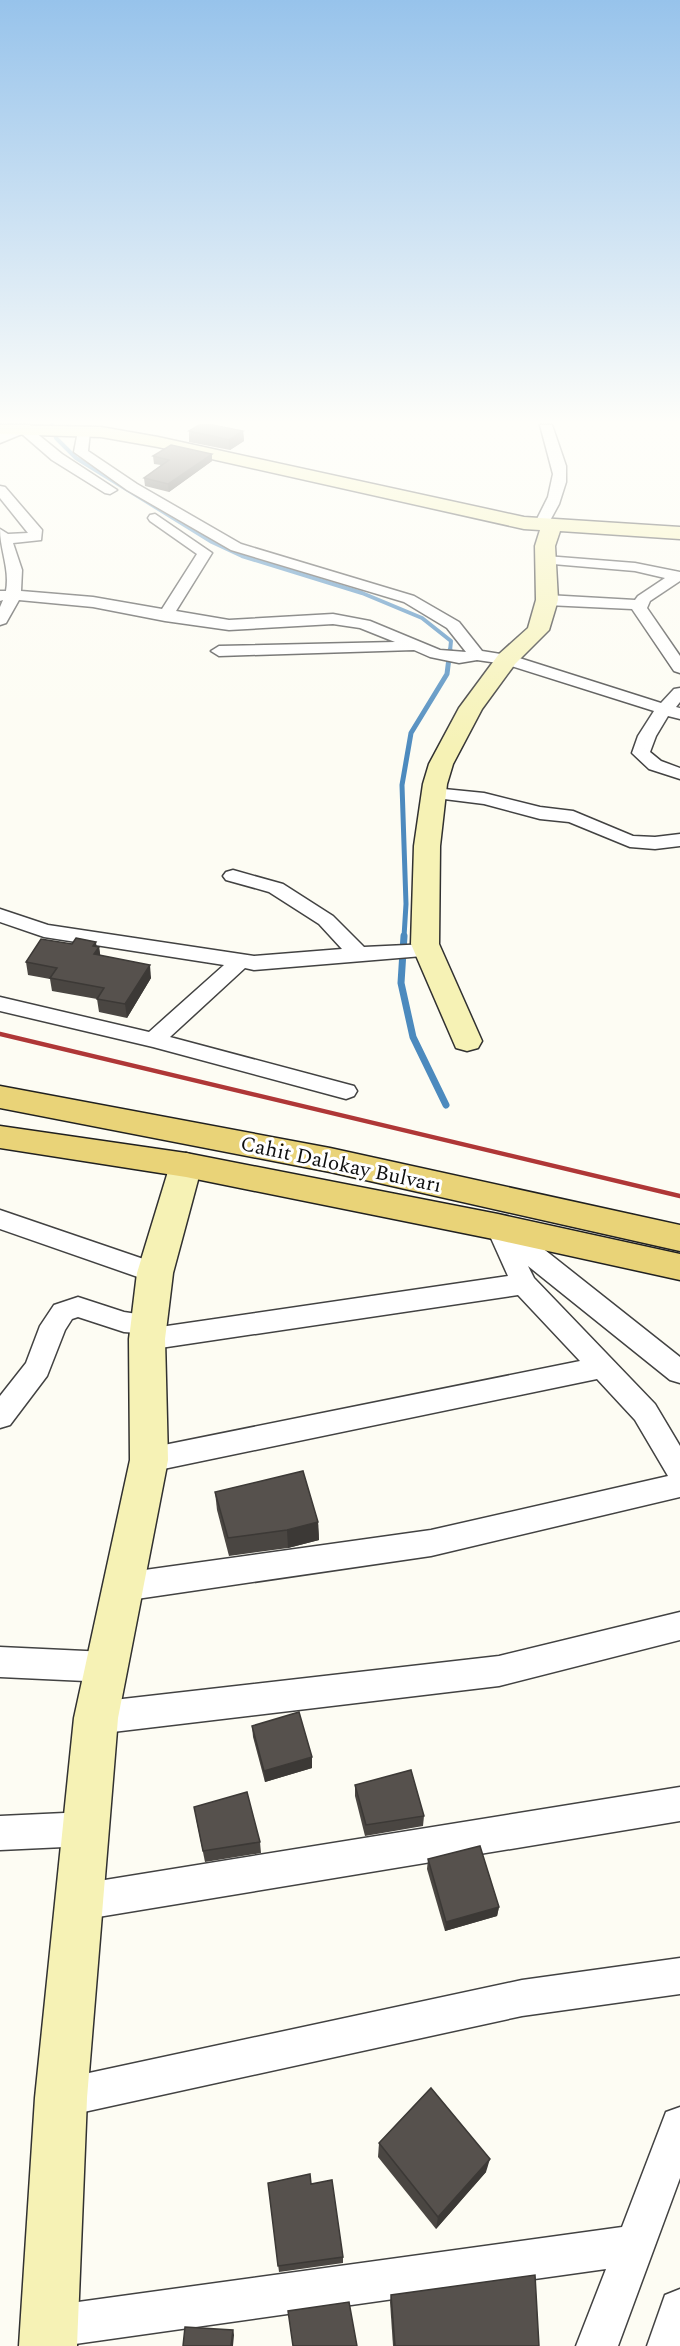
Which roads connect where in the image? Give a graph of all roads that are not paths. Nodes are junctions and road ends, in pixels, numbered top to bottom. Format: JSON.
{"nodes":[{"id":1,"x":36,"y":534,"type":"edge"},
{"id":2,"x":178,"y":534,"type":"edge"},
{"id":3,"x":212,"y":534,"type":"edge"},
{"id":4,"x":545,"y":534,"type":"edge"},
{"id":5,"x":2,"y":537,"type":"edge"},
{"id":6,"x":546,"y":560,"type":"junction"},
{"id":7,"x":679,"y":576,"type":"edge"},
{"id":8,"x":7,"y":595,"type":"edge"},
{"id":9,"x":547,"y":600,"type":"junction"},
{"id":10,"x":639,"y":605,"type":"junction"},
{"id":11,"x":165,"y":616,"type":"junction"},
{"id":12,"x":0,"y":620,"type":"edge"},
{"id":13,"x":417,"y":647,"type":"junction"},
{"id":14,"x":219,"y":651,"type":"dead end"},
{"id":15,"x":477,"y":655,"type":"junction"},
{"id":16,"x":507,"y":659,"type":"junction"},
{"id":17,"x":680,"y":668,"type":"edge"},
{"id":18,"x":680,"y":693,"type":"edge"},
{"id":19,"x":672,"y":711,"type":"edge"},
{"id":20,"x":680,"y":774,"type":"edge"},
{"id":21,"x":434,"y":794,"type":"junction"},
{"id":22,"x":680,"y":840,"type":"edge"},
{"id":23,"x":233,"y":876,"type":"dead end"},
{"id":24,"x":0,"y":915,"type":"edge"},
{"id":25,"x":420,"y":950,"type":"junction"},
{"id":26,"x":360,"y":955,"type":"junction"},
{"id":27,"x":241,"y":961,"type":"junction"},
{"id":28,"x":0,"y":1004,"type":"edge"},
{"id":29,"x":153,"y":1040,"type":"junction"},
{"id":30,"x":467,"y":1041,"type":"dead end"},
{"id":31,"x":346,"y":1091,"type":"dead end"},
{"id":32,"x":0,"y":1097,"type":"edge"},
{"id":33,"x":0,"y":1137,"type":"edge"},
{"id":34,"x":186,"y":1165,"type":"junction"},
{"id":35,"x":0,"y":1219,"type":"edge"},
{"id":36,"x":498,"y":1227,"type":"junction"},
{"id":37,"x":680,"y":1238,"type":"edge"},
{"id":38,"x":680,"y":1268,"type":"edge"},
{"id":39,"x":155,"y":1273,"type":"junction"},
{"id":40,"x":524,"y":1284,"type":"junction"},
{"id":41,"x":147,"y":1331,"type":"junction"},
{"id":42,"x":602,"y":1367,"type":"junction"},
{"id":43,"x":680,"y":1372,"type":"edge"},
{"id":44,"x":0,"y":1417,"type":"edge"},
{"id":45,"x":149,"y":1460,"type":"junction"},
{"id":46,"x":680,"y":1471,"type":"edge"},
{"id":47,"x":680,"y":1485,"type":"edge"},
{"id":48,"x":123,"y":1587,"type":"junction"},
{"id":49,"x":680,"y":1626,"type":"edge"},
{"id":50,"x":0,"y":1662,"type":"edge"},
{"id":51,"x":107,"y":1667,"type":"junction"},
{"id":52,"x":96,"y":1718,"type":"junction"},
{"id":53,"x":680,"y":1804,"type":"edge"},
{"id":54,"x":86,"y":1829,"type":"junction"},
{"id":55,"x":0,"y":1833,"type":"edge"},
{"id":56,"x":80,"y":1902,"type":"junction"},
{"id":57,"x":680,"y":1977,"type":"edge"},
{"id":58,"x":61,"y":2098,"type":"junction"},
{"id":59,"x":680,"y":2126,"type":"edge"},
{"id":60,"x":634,"y":2245,"type":"junction"},
{"id":61,"x":680,"y":2310,"type":"edge"},
{"id":62,"x":49,"y":2336,"type":"edge"},
{"id":63,"x":597,"y":2346,"type":"edge"},
{"id":64,"x":668,"y":2346,"type":"edge"}],
"edges":[{"from":1,"to":5,"type":"street"},
{"from":2,"to":11,"type":"street"},
{"from":3,"to":15,"type":"street"},
{"from":4,"to":6,"type":"street"},
{"from":5,"to":8,"type":"street"},
{"from":6,"to":7,"type":"street"},
{"from":6,"to":9,"type":"street"},
{"from":7,"to":10,"type":"street"},
{"from":8,"to":11,"type":"street"},
{"from":8,"to":12,"type":"street"},
{"from":9,"to":10,"type":"street"},
{"from":9,"to":16,"type":"street"},
{"from":10,"to":17,"type":"street"},
{"from":11,"to":13,"type":"street"},
{"from":13,"to":14,"type":"street"},
{"from":13,"to":15,"type":"street"},
{"from":15,"to":16,"type":"street"},
{"from":16,"to":19,"type":"street"},
{"from":16,"to":21,"type":"street"},
{"from":18,"to":19,"type":"street"},
{"from":19,"to":20,"type":"street"},
{"from":21,"to":22,"type":"street"},
{"from":21,"to":25,"type":"street"},
{"from":23,"to":26,"type":"street"},
{"from":24,"to":27,"type":"street"},
{"from":25,"to":26,"type":"street"},
{"from":25,"to":30,"type":"street"},
{"from":26,"to":27,"type":"street"},
{"from":27,"to":29,"type":"street"},
{"from":28,"to":29,"type":"street"},
{"from":29,"to":31,"type":"street"},
{"from":32,"to":37,"type":"main road","name":"Cahit Dalokay Bulvarı"},
{"from":33,"to":34,"type":"main road","name":"Cahit Dalokay Bulvarı"},
{"from":34,"to":36,"type":"main road","name":"Cahit Dalokay Bulvarı"},
{"from":34,"to":39,"type":"street"},
{"from":35,"to":39,"type":"street"},
{"from":36,"to":38,"type":"main road","name":"Cahit Dalokay Bulvarı"},
{"from":36,"to":40,"type":"street"},
{"from":36,"to":43,"type":"street"},
{"from":39,"to":41,"type":"street"},
{"from":40,"to":41,"type":"street"},
{"from":40,"to":42,"type":"street"},
{"from":41,"to":44,"type":"street"},
{"from":41,"to":45,"type":"street"},
{"from":42,"to":45,"type":"street"},
{"from":42,"to":46,"type":"street"},
{"from":45,"to":48,"type":"street"},
{"from":47,"to":48,"type":"street"},
{"from":48,"to":51,"type":"street"},
{"from":49,"to":52,"type":"street"},
{"from":50,"to":51,"type":"street"},
{"from":51,"to":52,"type":"street"},
{"from":52,"to":54,"type":"street"},
{"from":53,"to":56,"type":"street"},
{"from":54,"to":55,"type":"street"},
{"from":54,"to":56,"type":"street"},
{"from":56,"to":58,"type":"street"},
{"from":57,"to":58,"type":"street"},
{"from":58,"to":62,"type":"street"},
{"from":59,"to":60,"type":"street"},
{"from":60,"to":62,"type":"street"},
{"from":60,"to":63,"type":"street"},
{"from":61,"to":64,"type":"street"}]}
